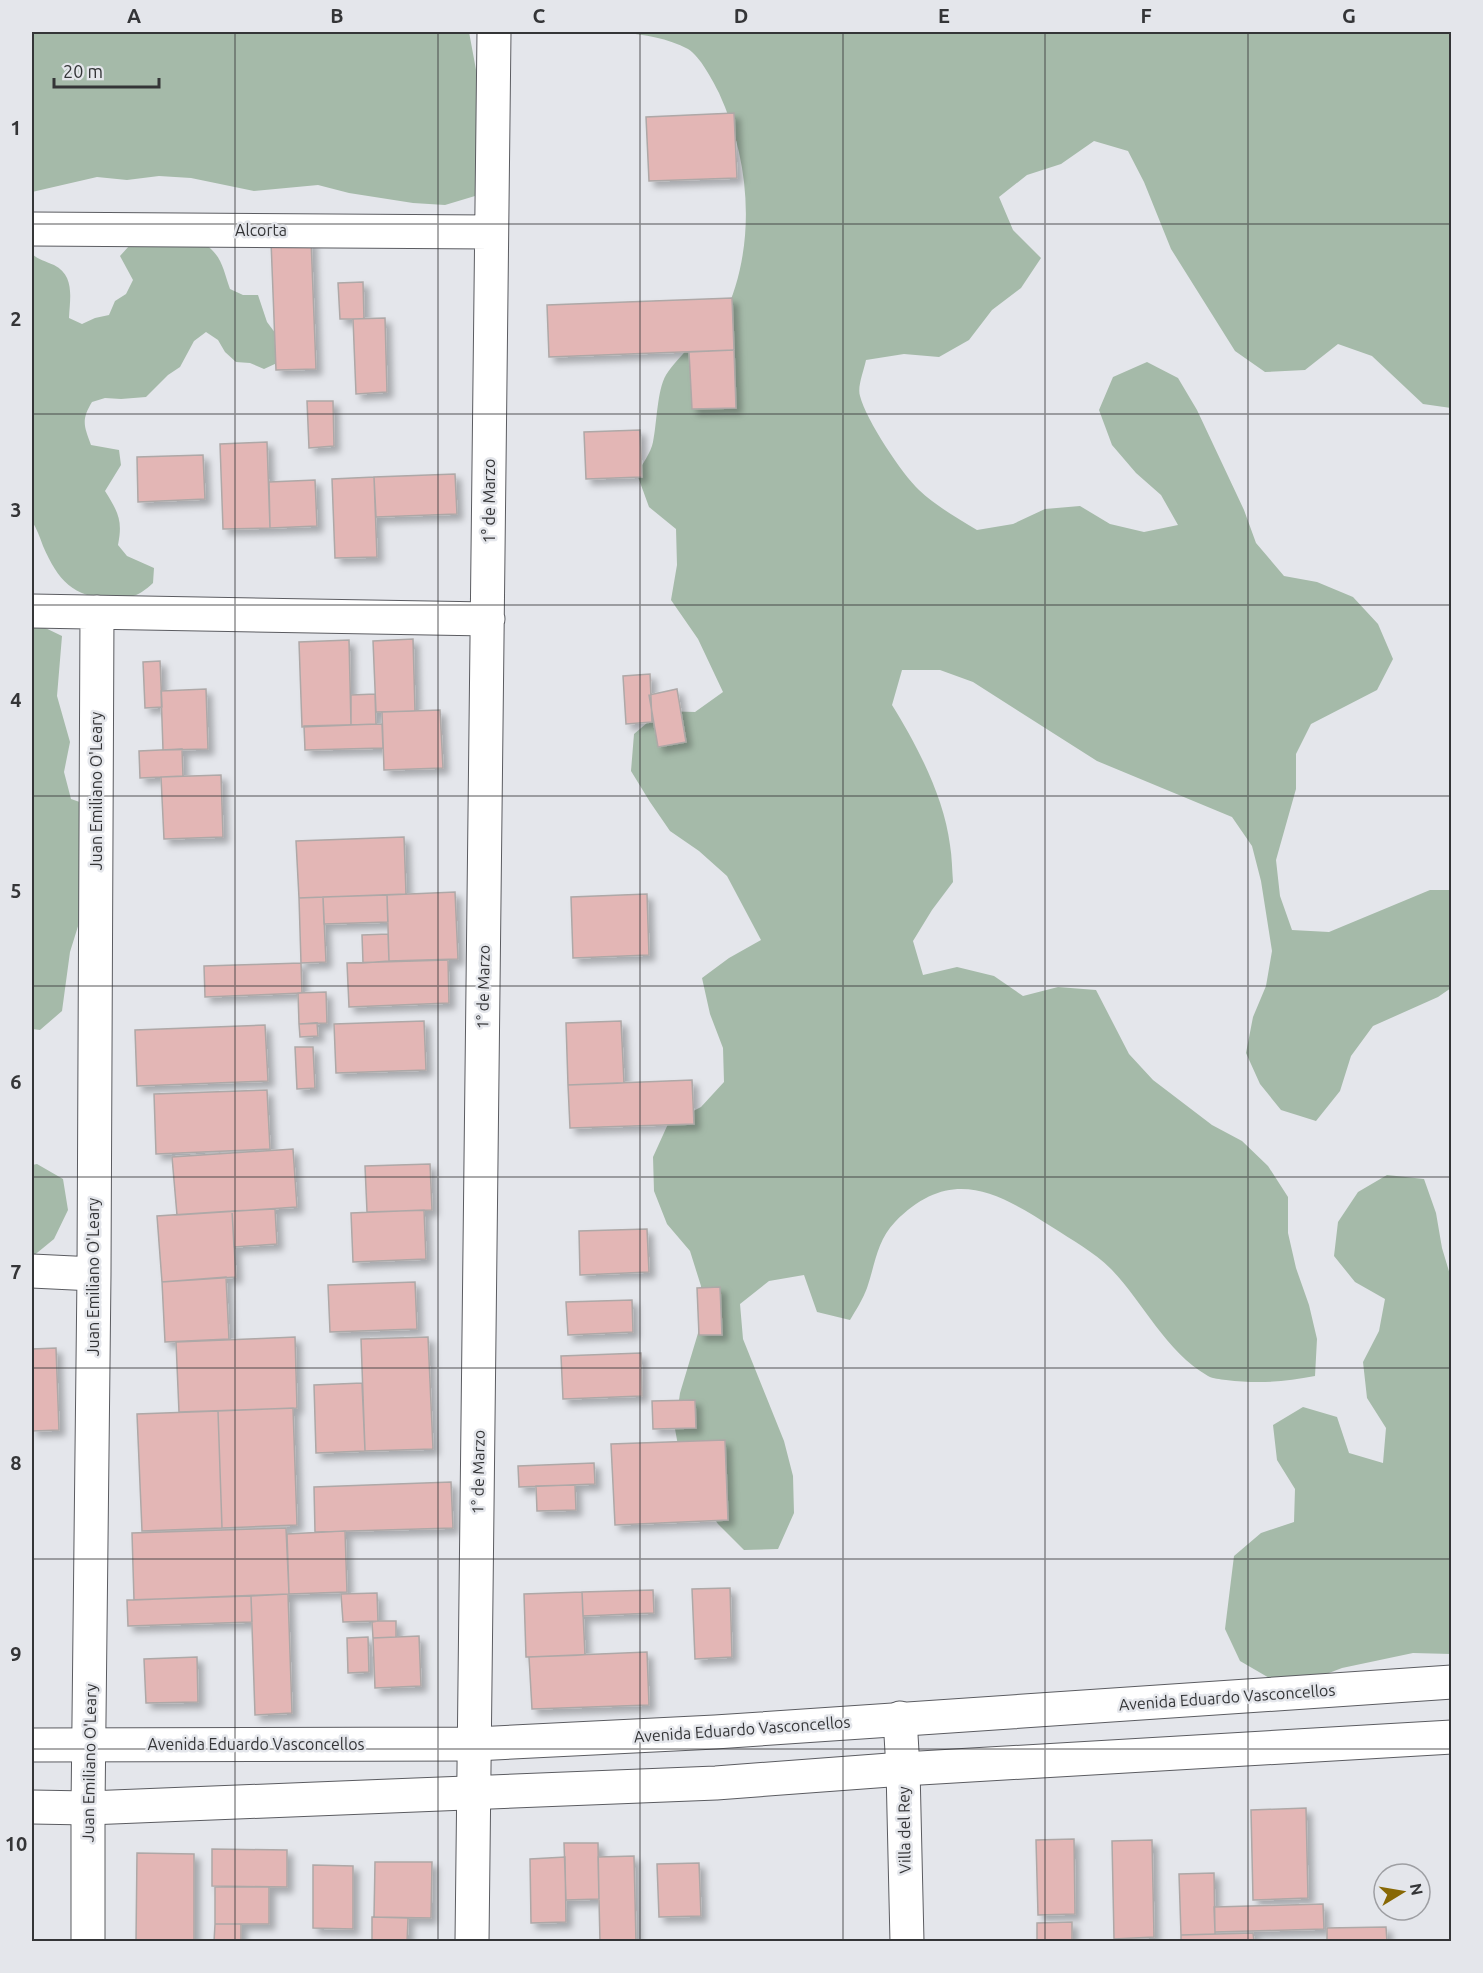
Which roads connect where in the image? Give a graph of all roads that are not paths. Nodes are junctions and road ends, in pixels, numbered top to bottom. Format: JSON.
{"nodes":[{"id":1,"x":494,"y":32,"type":"edge"},
{"id":2,"x":32,"y":229,"type":"edge"},
{"id":3,"x":490,"y":232,"type":"junction"},
{"id":4,"x":32,"y":611,"type":"edge"},
{"id":5,"x":97,"y":612,"type":"junction"},
{"id":6,"x":488,"y":619,"type":"junction"},
{"id":7,"x":32,"y":1271,"type":"edge"},
{"id":8,"x":94,"y":1274,"type":"junction"},
{"id":9,"x":1452,"y":1682,"type":"edge"},
{"id":10,"x":900,"y":1718,"type":"junction"},
{"id":11,"x":1452,"y":1737,"type":"edge"},
{"id":12,"x":89,"y":1743,"type":"junction"},
{"id":13,"x":475,"y":1744,"type":"junction"},
{"id":14,"x":32,"y":1745,"type":"edge"},
{"id":15,"x":903,"y":1769,"type":"junction"},
{"id":16,"x":474,"y":1794,"type":"junction"},
{"id":17,"x":32,"y":1807,"type":"edge"},
{"id":18,"x":88,"y":1808,"type":"junction"},
{"id":19,"x":88,"y":1941,"type":"edge"},
{"id":20,"x":471,"y":1941,"type":"edge"},
{"id":21,"x":907,"y":1941,"type":"edge"}],
"edges":[{"from":1,"to":3,"type":"street","name":"1° de Marzo"},
{"from":2,"to":3,"type":"street","name":"Alcorta"},
{"from":3,"to":6,"type":"street","name":"1° de Marzo"},
{"from":4,"to":5,"type":"street"},
{"from":5,"to":6,"type":"street"},
{"from":5,"to":8,"type":"street","name":"Juan Emiliano O'Leary"},
{"from":6,"to":13,"type":"street","name":"1° de Marzo"},
{"from":7,"to":8,"type":"street"},
{"from":8,"to":12,"type":"street","name":"Juan Emiliano O'Leary"},
{"from":9,"to":10,"type":"street","name":"Avenida Eduardo Vasconcellos"},
{"from":10,"to":13,"type":"street","name":"Avenida Eduardo Vasconcellos"},
{"from":10,"to":15,"type":"street","name":"Villa del Rey"},
{"from":11,"to":15,"type":"street"},
{"from":12,"to":13,"type":"street","name":"Avenida Eduardo Vasconcellos"},
{"from":12,"to":14,"type":"street","name":"Avenida Eduardo Vasconcellos"},
{"from":12,"to":18,"type":"street","name":"Juan Emiliano O'Leary"},
{"from":13,"to":16,"type":"street","name":"1° de Marzo"},
{"from":15,"to":16,"type":"street"},
{"from":15,"to":21,"type":"street","name":"Villa del Rey"},
{"from":16,"to":18,"type":"street"},
{"from":16,"to":20,"type":"street","name":"1° de Marzo"},
{"from":17,"to":18,"type":"street"},
{"from":18,"to":19,"type":"street","name":"Juan Emiliano O'Leary"}]}
